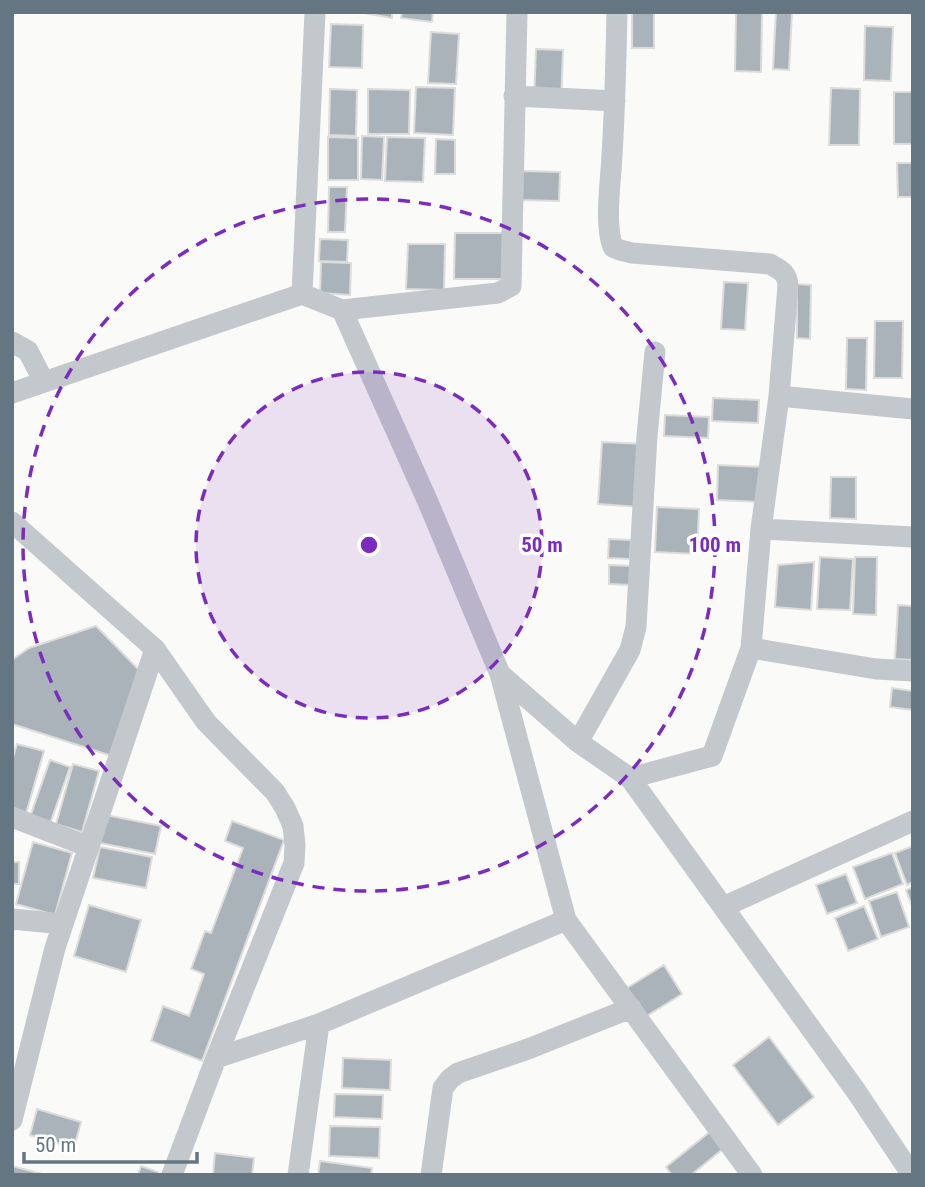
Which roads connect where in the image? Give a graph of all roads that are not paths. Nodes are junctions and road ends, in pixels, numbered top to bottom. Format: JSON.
{"nodes":[{"id":1,"x":316,"y":12,"type":"edge"},
{"id":2,"x":517,"y":12,"type":"edge"},
{"id":3,"x":617,"y":12,"type":"edge"},
{"id":4,"x":514,"y":96,"type":"junction"},
{"id":5,"x":615,"y":101,"type":"junction"},
{"id":6,"x":302,"y":294,"type":"junction"},
{"id":7,"x":342,"y":310,"type":"junction"},
{"id":8,"x":12,"y":342,"type":"edge"},
{"id":9,"x":654,"y":352,"type":"dead end"},
{"id":10,"x":44,"y":382,"type":"junction"},
{"id":11,"x":12,"y":393,"type":"edge"},
{"id":12,"x":779,"y":396,"type":"junction"},
{"id":13,"x":913,"y":409,"type":"edge"},
{"id":14,"x":12,"y":522,"type":"edge"},
{"id":15,"x":761,"y":529,"type":"junction"},
{"id":16,"x":913,"y":537,"type":"edge"},
{"id":17,"x":751,"y":648,"type":"junction"},
{"id":18,"x":155,"y":649,"type":"junction"},
{"id":19,"x":913,"y":671,"type":"edge"},
{"id":20,"x":500,"y":674,"type":"junction"},
{"id":21,"x":578,"y":742,"type":"junction"},
{"id":22,"x":631,"y":779,"type":"junction"},
{"id":23,"x":12,"y":817,"type":"edge"},
{"id":24,"x":913,"y":821,"type":"edge"},
{"id":25,"x":89,"y":847,"type":"junction"},
{"id":26,"x":723,"y":907,"type":"junction"},
{"id":27,"x":12,"y":919,"type":"edge"},
{"id":28,"x":566,"y":920,"type":"junction"},
{"id":29,"x":63,"y":924,"type":"junction"},
{"id":30,"x":631,"y":1008,"type":"junction"},
{"id":31,"x":319,"y":1024,"type":"junction"},
{"id":32,"x":216,"y":1058,"type":"junction"},
{"id":33,"x":20,"y":1061,"type":"edge"},
{"id":34,"x":12,"y":1120,"type":"edge"},
{"id":35,"x":172,"y":1175,"type":"edge"},
{"id":36,"x":298,"y":1175,"type":"edge"},
{"id":37,"x":431,"y":1175,"type":"edge"},
{"id":38,"x":752,"y":1175,"type":"edge"},
{"id":39,"x":912,"y":1175,"type":"edge"}],
"edges":[{"from":1,"to":6,"type":"street"},
{"from":2,"to":4,"type":"street"},
{"from":3,"to":5,"type":"street"},
{"from":4,"to":5,"type":"street"},
{"from":4,"to":7,"type":"street"},
{"from":5,"to":12,"type":"street"},
{"from":6,"to":7,"type":"street"},
{"from":6,"to":10,"type":"street"},
{"from":7,"to":20,"type":"street"},
{"from":8,"to":10,"type":"street"},
{"from":9,"to":21,"type":"street"},
{"from":10,"to":11,"type":"street"},
{"from":12,"to":13,"type":"street"},
{"from":12,"to":15,"type":"street"},
{"from":14,"to":18,"type":"street"},
{"from":15,"to":16,"type":"street"},
{"from":15,"to":17,"type":"street"},
{"from":17,"to":19,"type":"street"},
{"from":17,"to":22,"type":"street"},
{"from":18,"to":25,"type":"street"},
{"from":18,"to":32,"type":"street"},
{"from":20,"to":21,"type":"street"},
{"from":20,"to":28,"type":"street"},
{"from":21,"to":22,"type":"street"},
{"from":22,"to":26,"type":"street"},
{"from":23,"to":25,"type":"street"},
{"from":24,"to":26,"type":"street"},
{"from":25,"to":29,"type":"street"},
{"from":26,"to":39,"type":"street"},
{"from":27,"to":29,"type":"street"},
{"from":28,"to":30,"type":"street"},
{"from":28,"to":31,"type":"street"},
{"from":29,"to":33,"type":"street"},
{"from":30,"to":37,"type":"street"},
{"from":30,"to":38,"type":"street"},
{"from":31,"to":32,"type":"street"},
{"from":31,"to":36,"type":"street"},
{"from":32,"to":35,"type":"street"},
{"from":33,"to":34,"type":"street"}]}
